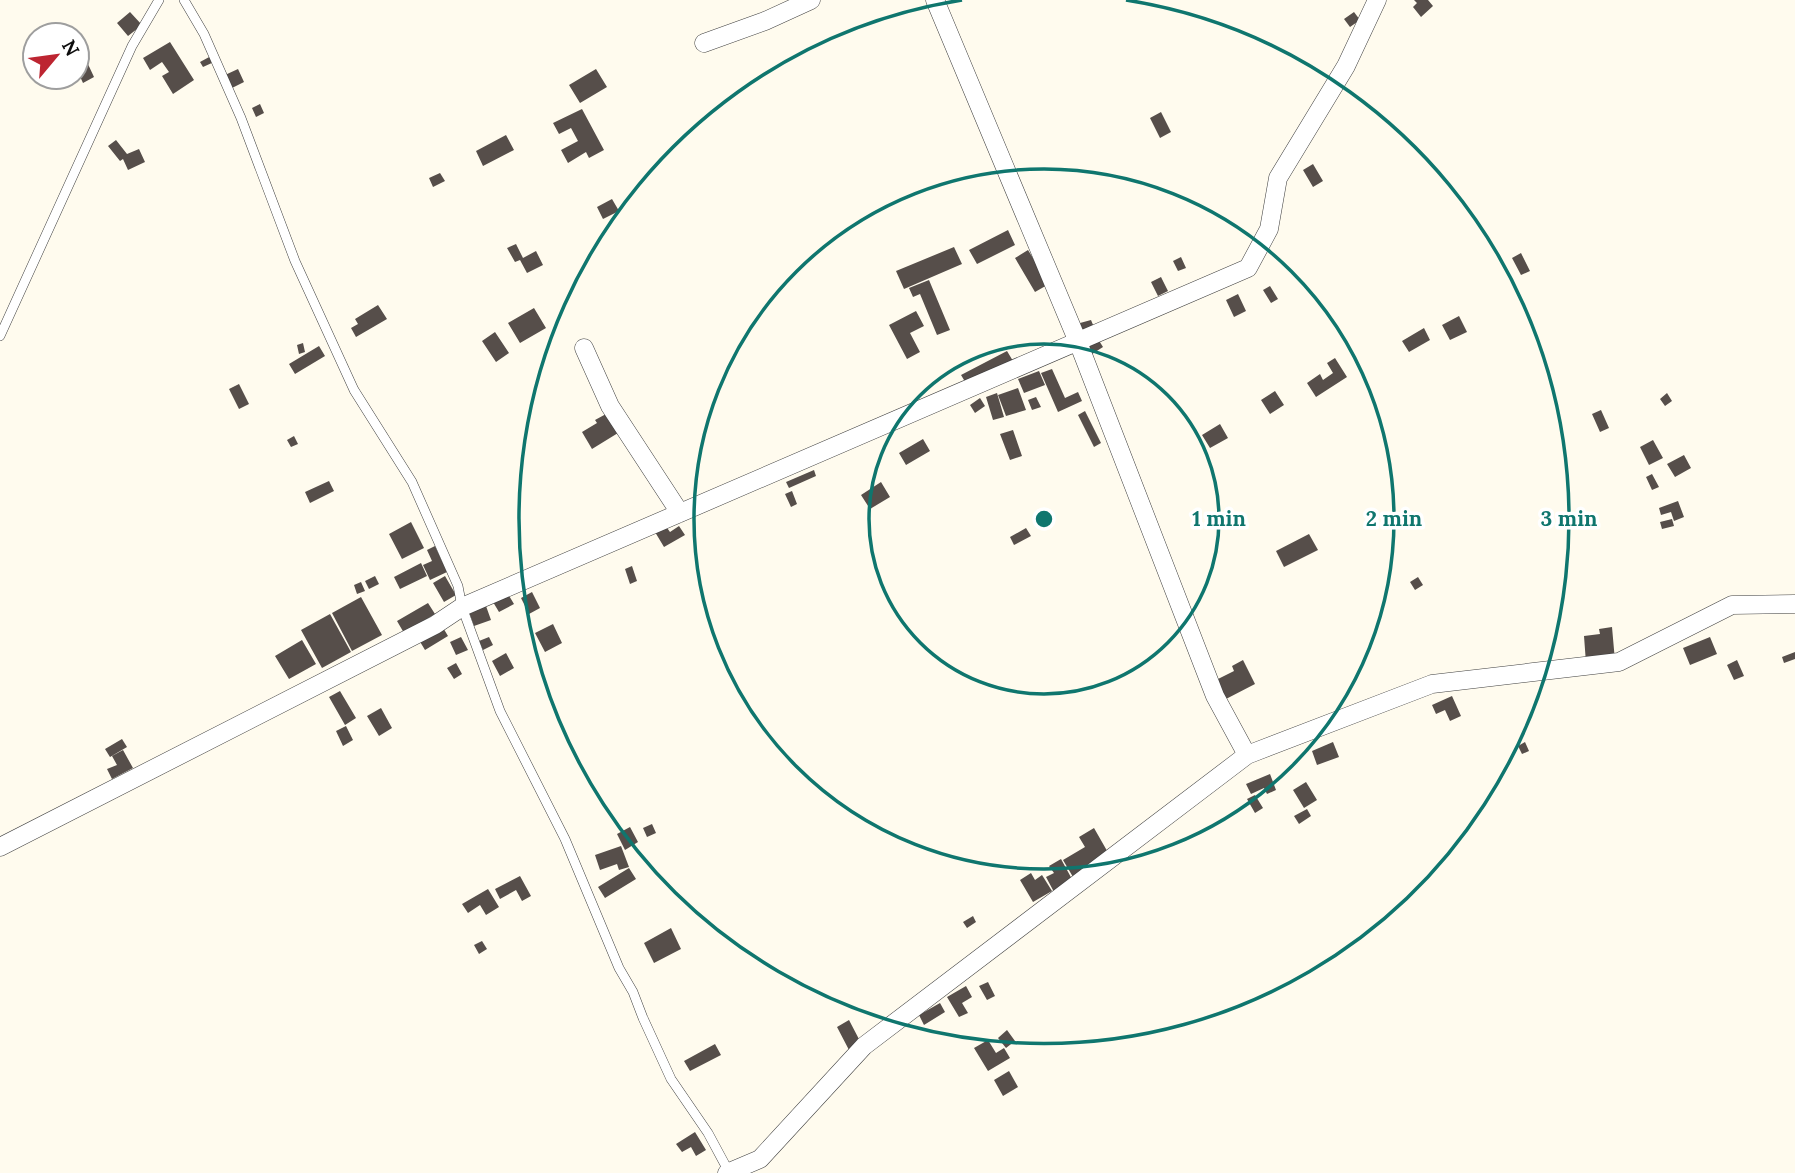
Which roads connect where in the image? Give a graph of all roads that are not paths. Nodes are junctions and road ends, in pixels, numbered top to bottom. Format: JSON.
{"nodes":[{"id":1,"x":159,"y":0,"type":"edge"},
{"id":2,"x":184,"y":0,"type":"edge"},
{"id":3,"x":811,"y":0,"type":"edge"},
{"id":4,"x":935,"y":0,"type":"edge"},
{"id":5,"x":1377,"y":0,"type":"edge"},
{"id":6,"x":704,"y":43,"type":"dead end"},
{"id":7,"x":0,"y":335,"type":"edge"},
{"id":8,"x":1078,"y":342,"type":"junction"},
{"id":9,"x":584,"y":348,"type":"dead end"},
{"id":10,"x":680,"y":513,"type":"junction"},
{"id":11,"x":1795,"y":604,"type":"edge"},
{"id":12,"x":462,"y":607,"type":"junction"},
{"id":13,"x":1247,"y":755,"type":"junction"},
{"id":14,"x":0,"y":848,"type":"edge"},
{"id":15,"x":763,"y":1166,"type":"edge"},
{"id":16,"x":728,"y":1172,"type":"edge"}],
"edges":[{"from":1,"to":7,"type":"lane"},
{"from":2,"to":12,"type":"lane"},
{"from":3,"to":6,"type":"street"},
{"from":4,"to":8,"type":"street"},
{"from":5,"to":8,"type":"street"},
{"from":8,"to":10,"type":"street"},
{"from":8,"to":13,"type":"street"},
{"from":9,"to":10,"type":"street"},
{"from":10,"to":12,"type":"street"},
{"from":11,"to":13,"type":"street"},
{"from":12,"to":14,"type":"street"},
{"from":12,"to":16,"type":"lane"},
{"from":13,"to":15,"type":"street"},
{"from":15,"to":16,"type":"street"}]}
